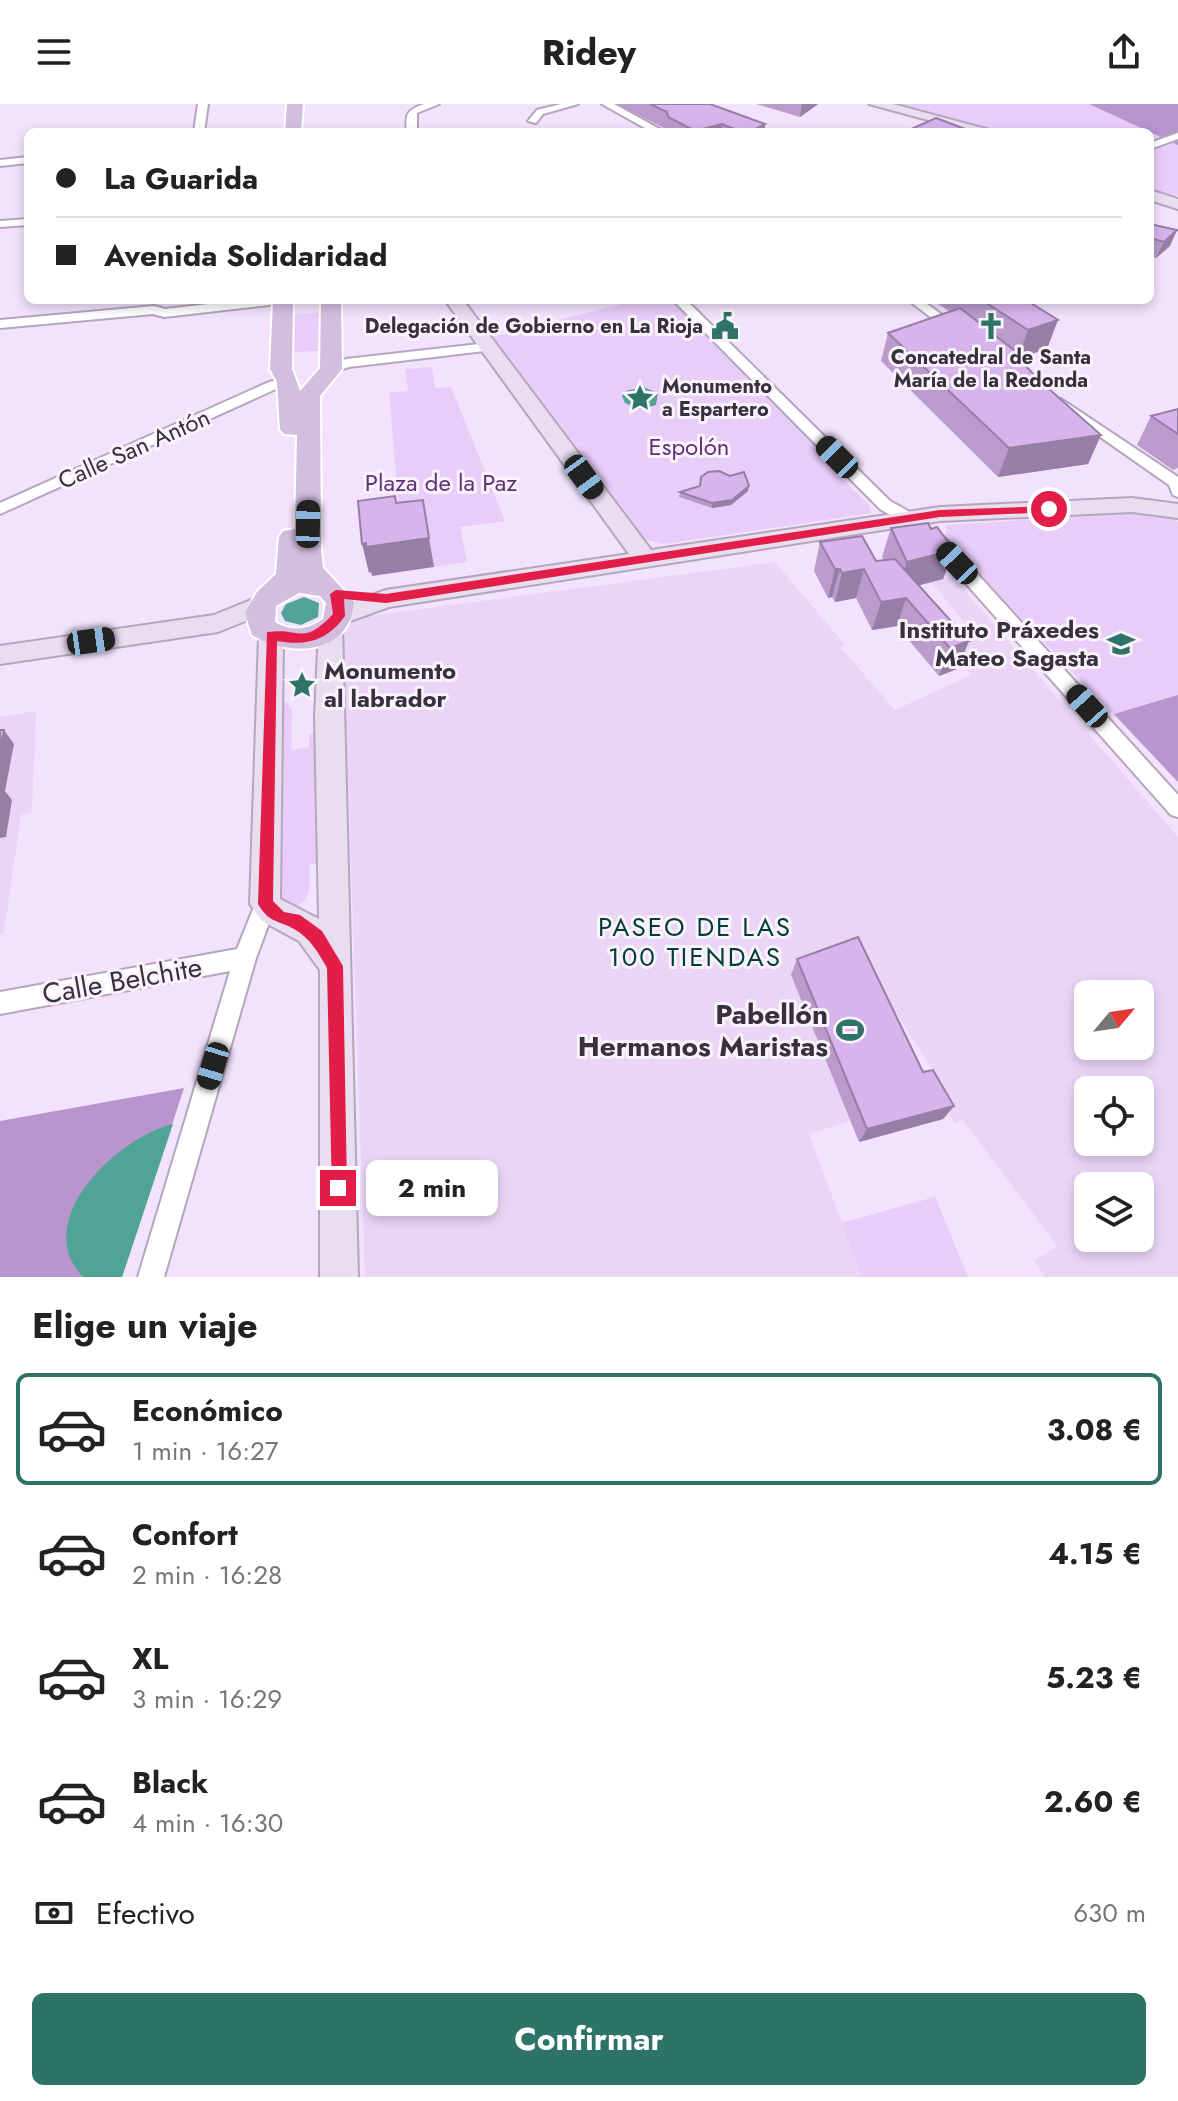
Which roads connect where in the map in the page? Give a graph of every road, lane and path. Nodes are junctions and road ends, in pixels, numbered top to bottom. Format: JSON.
{"nodes":[{"id":1,"x":203,"y":104,"type":"edge"},
{"id":2,"x":295,"y":104,"type":"edge"},
{"id":3,"x":305,"y":104,"type":"edge"},
{"id":4,"x":434,"y":104,"type":"edge"},
{"id":5,"x":573,"y":104,"type":"edge"},
{"id":6,"x":607,"y":104,"type":"edge"},
{"id":7,"x":876,"y":104,"type":"edge"},
{"id":8,"x":533,"y":121,"type":"dead end"},
{"id":9,"x":200,"y":128,"type":"edge"},
{"id":10,"x":293,"y":128,"type":"edge"},
{"id":11,"x":304,"y":128,"type":"edge"},
{"id":12,"x":411,"y":128,"type":"edge"},
{"id":13,"x":652,"y":128,"type":"edge"},
{"id":14,"x":974,"y":128,"type":"edge"},
{"id":15,"x":1178,"y":136,"type":"edge"},
{"id":16,"x":1154,"y":145,"type":"edge"},
{"id":17,"x":24,"y":160,"type":"edge"},
{"id":18,"x":0,"y":163,"type":"edge"},
{"id":19,"x":1154,"y":196,"type":"edge"},
{"id":20,"x":1178,"y":204,"type":"edge"},
{"id":21,"x":24,"y":222,"type":"edge"},
{"id":22,"x":0,"y":224,"type":"edge"},
{"id":23,"x":231,"y":304,"type":"edge"},
{"id":24,"x":283,"y":304,"type":"edge"},
{"id":25,"x":331,"y":304,"type":"edge"},
{"id":26,"x":457,"y":304,"type":"edge"},
{"id":27,"x":683,"y":304,"type":"edge"},
{"id":28,"x":920,"y":304,"type":"edge"},
{"id":29,"x":0,"y":324,"type":"edge"},
{"id":30,"x":970,"y":339,"type":"edge"},
{"id":31,"x":488,"y":347,"type":"junction"},
{"id":32,"x":328,"y":368,"type":"junction"},
{"id":33,"x":280,"y":384,"type":"junction"},
{"id":34,"x":1047,"y":394,"type":"edge"},
{"id":35,"x":1173,"y":503,"type":"edge"},
{"id":36,"x":0,"y":509,"type":"edge"},
{"id":37,"x":905,"y":519,"type":"junction"},
{"id":38,"x":645,"y":559,"type":"junction"},
{"id":39,"x":332,"y":605,"type":"junction"},
{"id":40,"x":269,"y":614,"type":"junction"},
{"id":41,"x":0,"y":655,"type":"edge"},
{"id":42,"x":1178,"y":809,"type":"edge"},
{"id":43,"x":333,"y":891,"type":"junction"},
{"id":44,"x":265,"y":904,"type":"junction"},
{"id":45,"x":294,"y":920,"type":"junction"},
{"id":46,"x":245,"y":958,"type":"junction"},
{"id":47,"x":335,"y":966,"type":"junction"},
{"id":48,"x":0,"y":1003,"type":"edge"},
{"id":49,"x":151,"y":1277,"type":"edge"},
{"id":50,"x":339,"y":1277,"type":"edge"}],
"edges":[{"from":1,"to":9,"type":"street"},
{"from":2,"to":10,"type":"main road"},
{"from":3,"to":11,"type":"main road"},
{"from":4,"to":12,"type":"street"},
{"from":5,"to":8,"type":"street"},
{"from":6,"to":13,"type":"street"},
{"from":7,"to":14,"type":"main road"},
{"from":15,"to":16,"type":"street"},
{"from":17,"to":18,"type":"street"},
{"from":19,"to":20,"type":"main road"},
{"from":21,"to":22,"type":"street"},
{"from":23,"to":29,"type":"street"},
{"from":24,"to":33,"type":"main road"},
{"from":25,"to":32,"type":"main road"},
{"from":26,"to":31,"type":"main road"},
{"from":27,"to":37,"type":"street"},
{"from":28,"to":30,"type":"street"},
{"from":31,"to":32,"type":"street"},
{"from":31,"to":38,"type":"main road"},
{"from":32,"to":33,"type":"main road"},
{"from":32,"to":39,"type":"main road"},
{"from":33,"to":36,"type":"street","name":"Calle San Antón"},
{"from":33,"to":40,"type":"main road"},
{"from":34,"to":35,"type":"street"},
{"from":35,"to":37,"type":"main road"},
{"from":37,"to":38,"type":"main road"},
{"from":37,"to":42,"type":"street"},
{"from":38,"to":39,"type":"main road"},
{"from":39,"to":40,"type":"main road"},
{"from":39,"to":40,"type":"main road"},
{"from":39,"to":43,"type":"main road"},
{"from":40,"to":41,"type":"main road"},
{"from":40,"to":44,"type":"main road"},
{"from":43,"to":45,"type":"main road"},
{"from":43,"to":47,"type":"main road"},
{"from":44,"to":45,"type":"main road"},
{"from":44,"to":46,"type":"street"},
{"from":45,"to":47,"type":"main road"},
{"from":46,"to":48,"type":"street","name":"Calle Belchite"},
{"from":46,"to":49,"type":"street"},
{"from":47,"to":50,"type":"main road"}]}
